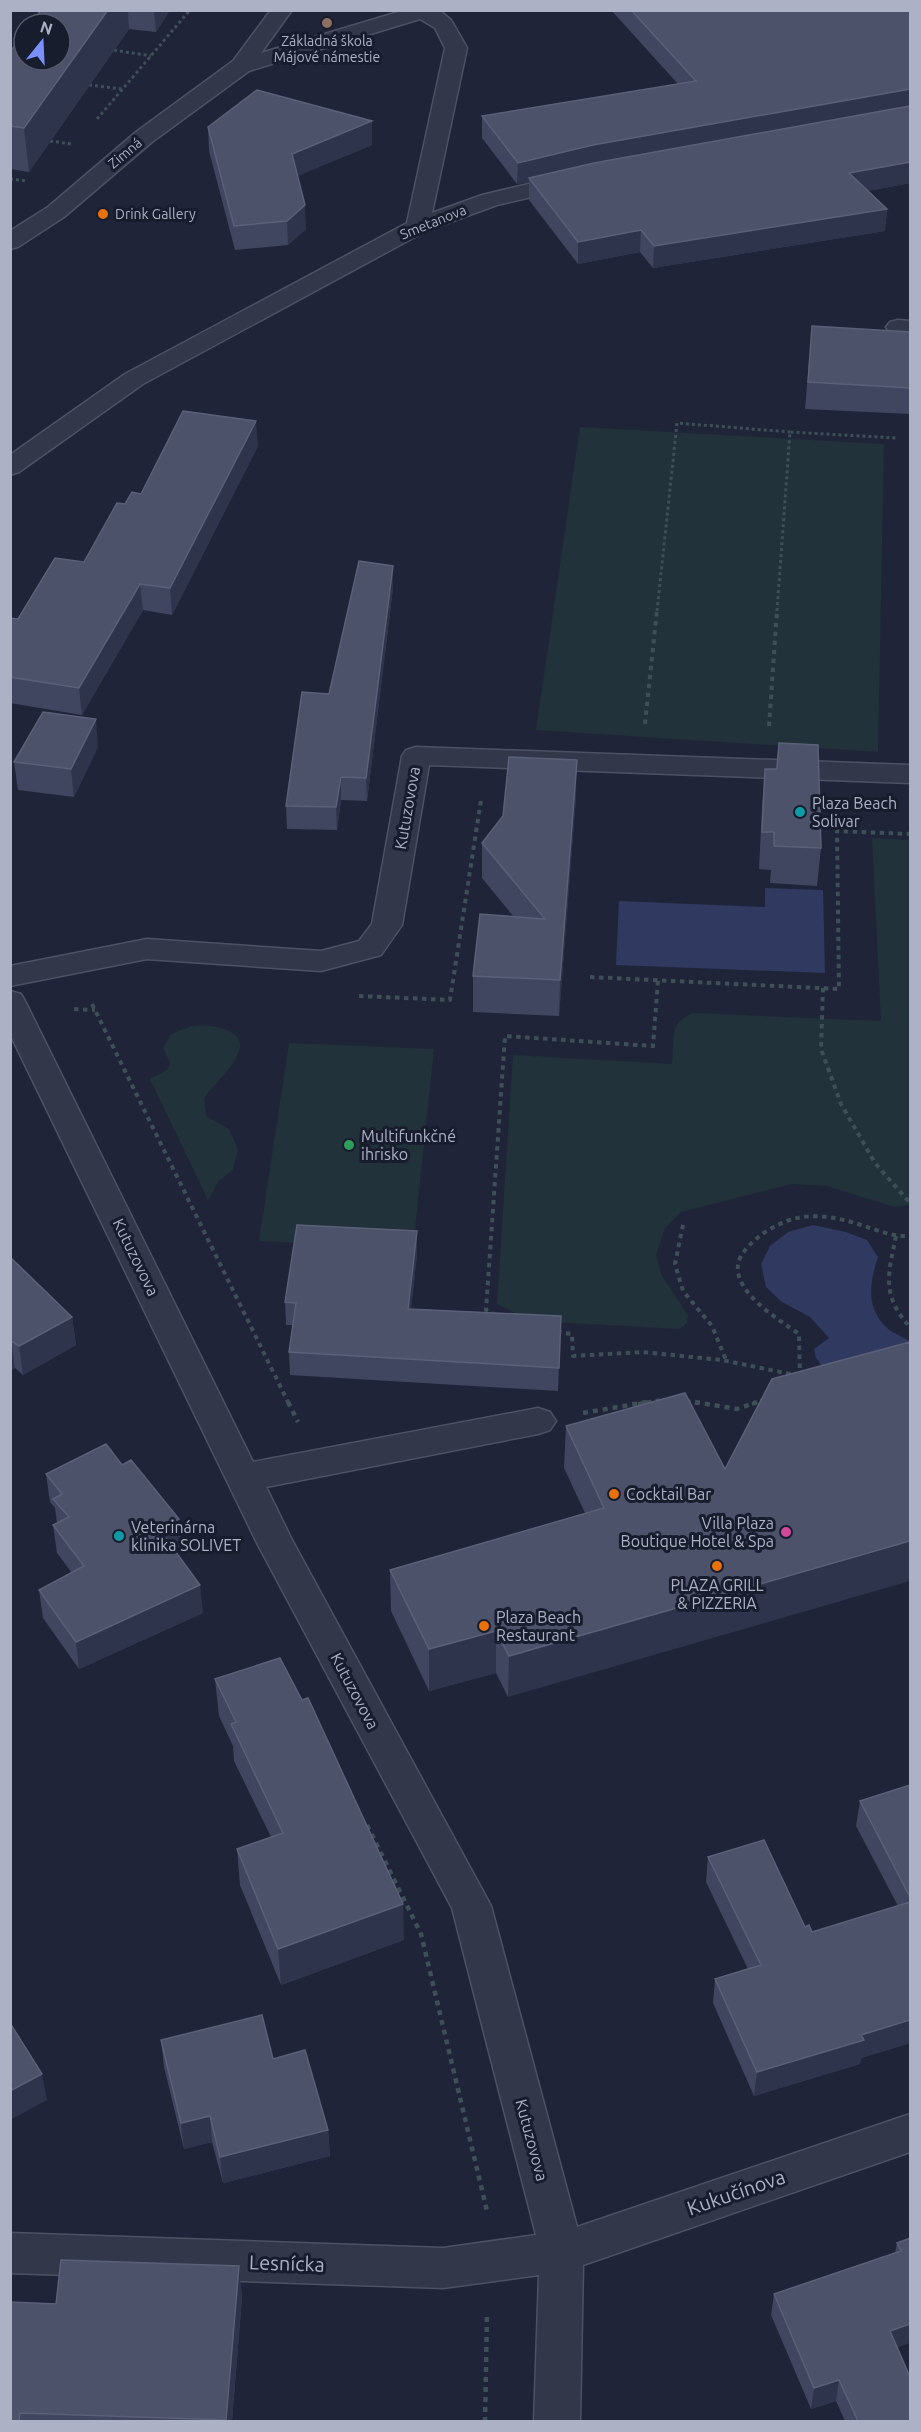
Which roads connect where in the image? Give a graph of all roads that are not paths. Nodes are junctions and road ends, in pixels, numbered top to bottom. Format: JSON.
{"nodes":[{"id":1,"x":282,"y":10,"type":"edge"},
{"id":2,"x":426,"y":11,"type":"edge"},
{"id":3,"x":241,"y":66,"type":"junction"},
{"id":4,"x":593,"y":176,"type":"edge"},
{"id":5,"x":418,"y":226,"type":"junction"},
{"id":6,"x":10,"y":242,"type":"edge"},
{"id":7,"x":10,"y":466,"type":"edge"},
{"id":8,"x":910,"y":774,"type":"edge"},
{"id":9,"x":10,"y":976,"type":"edge"},
{"id":10,"x":10,"y":1001,"type":"edge"},
{"id":11,"x":538,"y":1421,"type":"road end"},
{"id":12,"x":243,"y":1478,"type":"junction"},
{"id":13,"x":910,"y":2133,"type":"edge"},
{"id":14,"x":562,"y":2252,"type":"junction"},
{"id":15,"x":10,"y":2253,"type":"edge"},
{"id":16,"x":557,"y":2421,"type":"edge"}],
"edges":[{"from":1,"to":3,"type":"street","name":"Zimná"},
{"from":2,"to":3,"type":"street","name":"Zimná"},
{"from":2,"to":5,"type":"street"},
{"from":3,"to":6,"type":"street","name":"Zimná"},
{"from":4,"to":5,"type":"street","name":"Smetanova"},
{"from":5,"to":7,"type":"street","name":"Smetanova"},
{"from":8,"to":9,"type":"street","name":"Kutuzovova"},
{"from":10,"to":12,"type":"street","name":"Kutuzovova"},
{"from":11,"to":12,"type":"street"},
{"from":12,"to":14,"type":"street","name":"Kutuzovova"},
{"from":13,"to":14,"type":"street","name":"Kukučínova"},
{"from":14,"to":15,"type":"street","name":"Lesnícka"},
{"from":14,"to":16,"type":"street","name":"Kutuzovova"}]}
